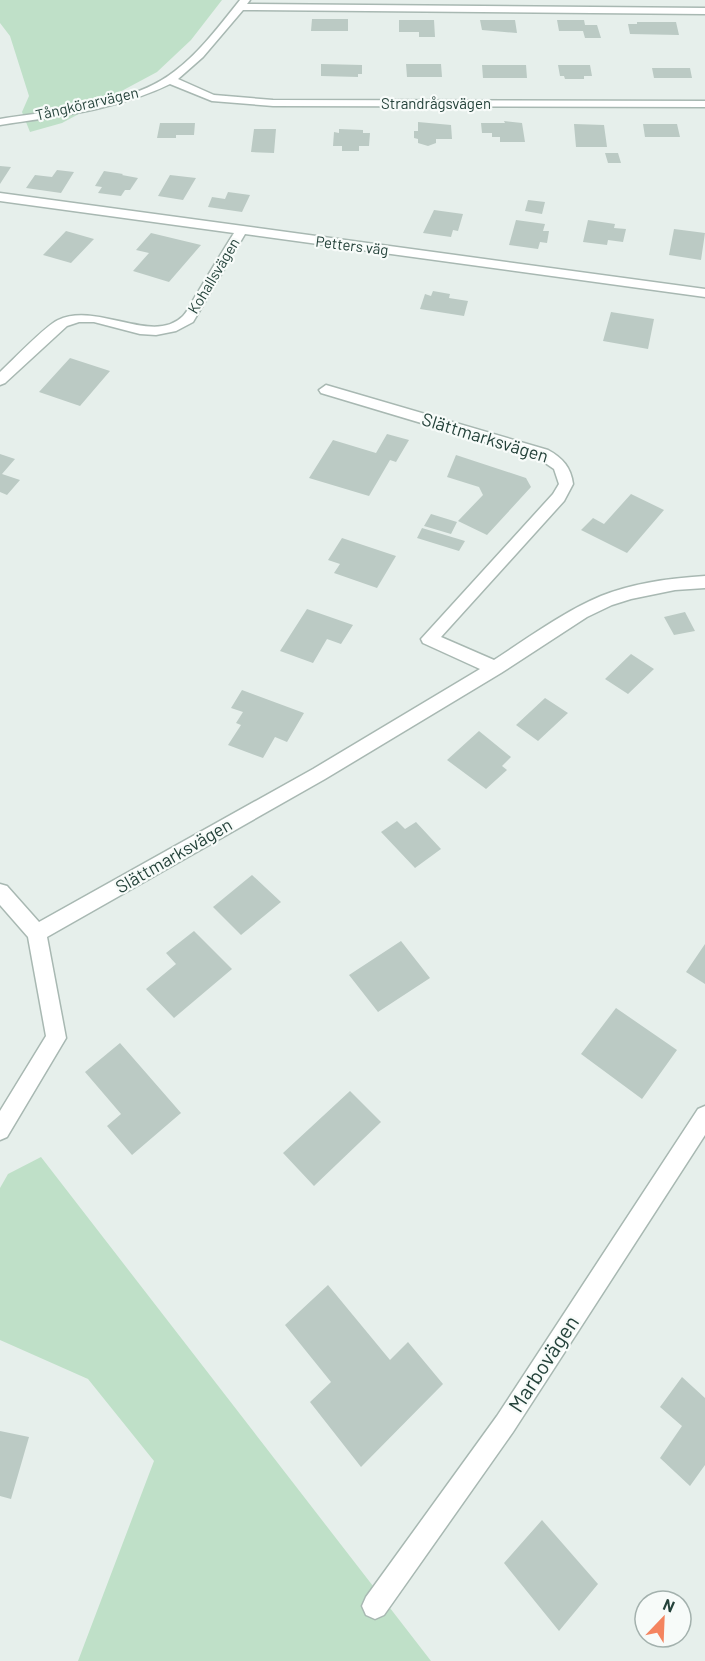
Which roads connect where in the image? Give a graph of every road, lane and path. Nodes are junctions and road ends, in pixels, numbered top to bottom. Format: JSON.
{"nodes":[{"id":1,"x":243,"y":3,"type":"edge"},
{"id":2,"x":705,"y":10,"type":"edge"},
{"id":3,"x":170,"y":80,"type":"junction"},
{"id":4,"x":705,"y":104,"type":"edge"},
{"id":5,"x":0,"y":122,"type":"edge"},
{"id":6,"x":0,"y":197,"type":"edge"},
{"id":7,"x":241,"y":231,"type":"junction"},
{"id":8,"x":705,"y":293,"type":"edge"},
{"id":9,"x":0,"y":380,"type":"edge"},
{"id":10,"x":326,"y":390,"type":"dead end"},
{"id":11,"x":705,"y":582,"type":"edge"},
{"id":12,"x":495,"y":668,"type":"junction"},
{"id":13,"x":0,"y":892,"type":"edge"},
{"id":14,"x":37,"y":933,"type":"junction"},
{"id":15,"x":705,"y":1116,"type":"edge"},
{"id":16,"x":0,"y":1130,"type":"edge"},
{"id":17,"x":375,"y":1606,"type":"dead end"}],
"edges":[{"from":1,"to":2,"type":"street"},
{"from":1,"to":3,"type":"street","name":"Tångkörarvägen"},
{"from":3,"to":4,"type":"street","name":"Strandrågsvägen"},
{"from":3,"to":5,"type":"street","name":"Tångkörarvägen"},
{"from":6,"to":7,"type":"street","name":"Petters väg"},
{"from":7,"to":8,"type":"street","name":"Petters väg"},
{"from":7,"to":9,"type":"street","name":"Kohallsvägen"},
{"from":10,"to":12,"type":"street","name":"Slättmarksvägen"},
{"from":11,"to":12,"type":"street","name":"Slättmarksvägen"},
{"from":12,"to":14,"type":"street","name":"Slättmarksvägen"},
{"from":13,"to":14,"type":"street"},
{"from":14,"to":16,"type":"street"},
{"from":15,"to":17,"type":"street","name":"Marbovägen"}]}
